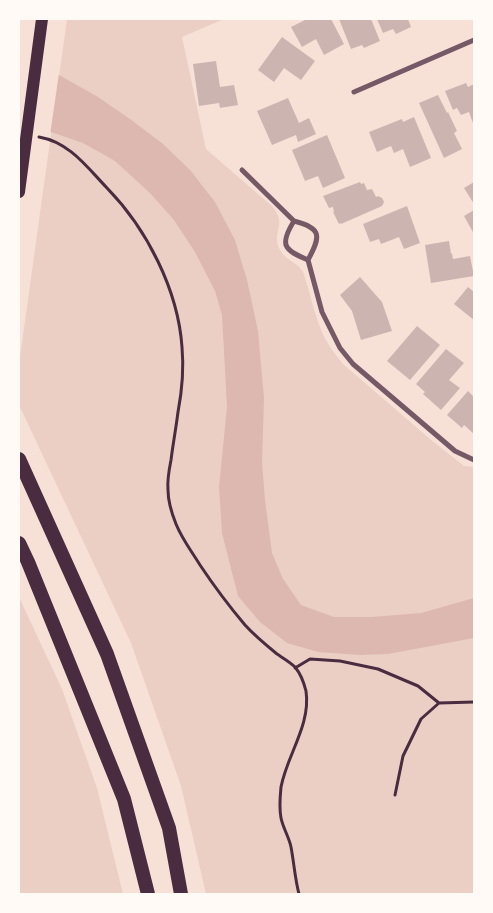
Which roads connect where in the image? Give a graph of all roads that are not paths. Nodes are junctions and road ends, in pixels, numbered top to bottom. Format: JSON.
{"nodes":[{"id":1,"x":42,"y":19,"type":"edge"},
{"id":2,"x":474,"y":40,"type":"edge"},
{"id":3,"x":354,"y":92,"type":"dead end"},
{"id":4,"x":242,"y":170,"type":"dead end"},
{"id":5,"x":19,"y":192,"type":"edge"},
{"id":6,"x":294,"y":221,"type":"junction"},
{"id":7,"x":308,"y":260,"type":"junction"},
{"id":8,"x":19,"y":458,"type":"edge"},
{"id":9,"x":474,"y":460,"type":"edge"},
{"id":10,"x":19,"y":543,"type":"edge"},
{"id":11,"x":148,"y":894,"type":"edge"},
{"id":12,"x":181,"y":894,"type":"edge"}],
"edges":[{"from":1,"to":5,"type":"main road"},
{"from":2,"to":3,"type":"street"},
{"from":4,"to":6,"type":"street"},
{"from":6,"to":7,"type":"street"},
{"from":6,"to":7,"type":"street"},
{"from":7,"to":9,"type":"street"},
{"from":8,"to":12,"type":"highway"},
{"from":10,"to":11,"type":"highway"}]}
